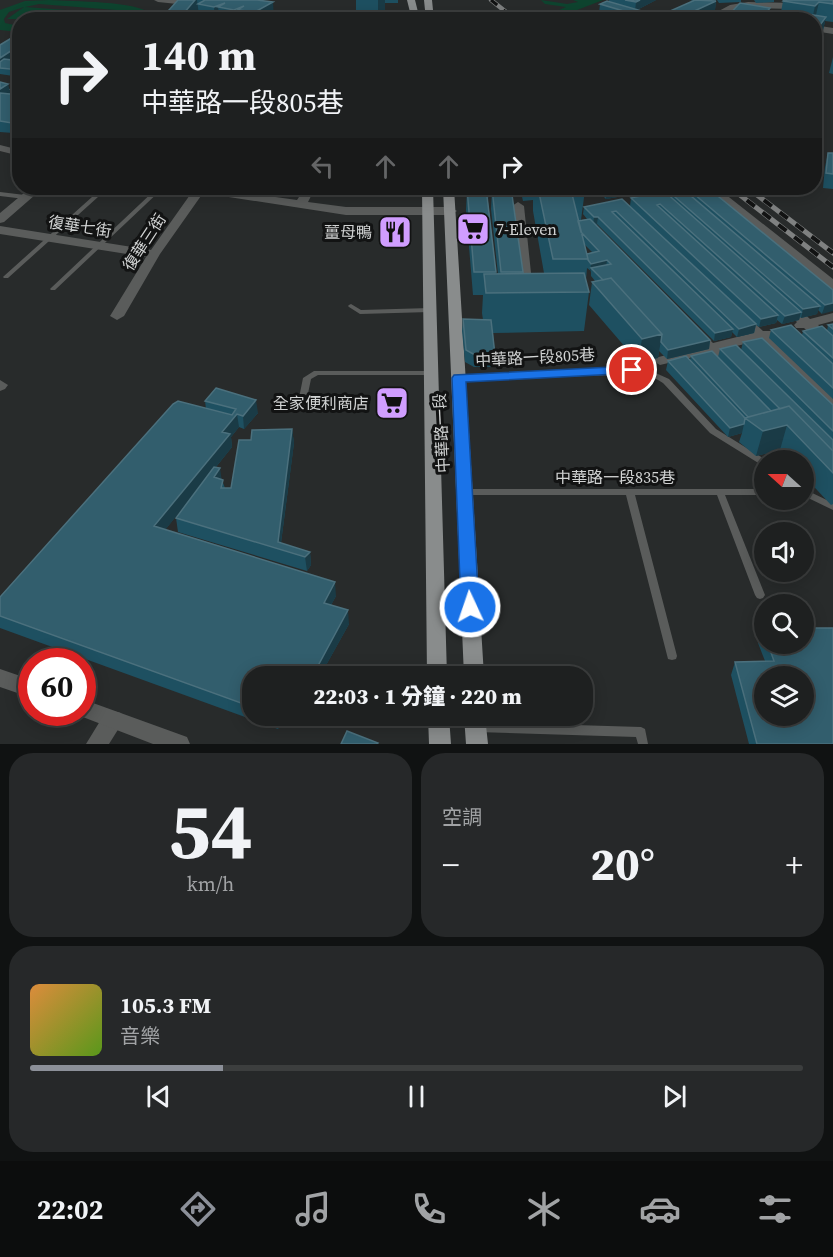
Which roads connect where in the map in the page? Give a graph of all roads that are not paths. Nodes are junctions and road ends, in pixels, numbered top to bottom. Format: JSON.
{"nodes":[{"id":1,"x":158,"y":0,"type":"edge"},
{"id":2,"x":183,"y":2,"type":"edge"},
{"id":3,"x":749,"y":3,"type":"edge"},
{"id":4,"x":207,"y":5,"type":"edge"},
{"id":5,"x":833,"y":7,"type":"edge"},
{"id":6,"x":242,"y":10,"type":"edge"},
{"id":7,"x":258,"y":12,"type":"edge"},
{"id":8,"x":723,"y":12,"type":"edge"},
{"id":9,"x":0,"y":194,"type":"edge"},
{"id":10,"x":28,"y":195,"type":"edge"},
{"id":11,"x":97,"y":195,"type":"edge"},
{"id":12,"x":152,"y":195,"type":"edge"},
{"id":13,"x":193,"y":195,"type":"edge"},
{"id":14,"x":240,"y":195,"type":"edge"},
{"id":15,"x":306,"y":195,"type":"edge"},
{"id":16,"x":427,"y":195,"type":"edge"},
{"id":17,"x":449,"y":195,"type":"edge"},
{"id":18,"x":720,"y":195,"type":"edge"},
{"id":19,"x":25,"y":197,"type":"junction"},
{"id":20,"x":300,"y":205,"type":"junction"},
{"id":21,"x":518,"y":206,"type":"dead end"},
{"id":22,"x":428,"y":211,"type":"junction"},
{"id":23,"x":451,"y":211,"type":"junction"},
{"id":24,"x":0,"y":219,"type":"edge"},
{"id":25,"x":0,"y":230,"type":"edge"},
{"id":26,"x":50,"y":238,"type":"junction"},
{"id":27,"x":98,"y":245,"type":"junction"},
{"id":28,"x":154,"y":254,"type":"junction"},
{"id":29,"x":6,"y":277,"type":"dead end"},
{"id":30,"x":833,"y":286,"type":"edge"},
{"id":31,"x":53,"y":289,"type":"dead end"},
{"id":32,"x":772,"y":293,"type":"edge"},
{"id":33,"x":527,"y":298,"type":"edge"},
{"id":34,"x":351,"y":306,"type":"dead end"},
{"id":35,"x":430,"y":310,"type":"junction"},
{"id":36,"x":734,"y":312,"type":"edge"},
{"id":37,"x":117,"y":316,"type":"dead end"},
{"id":38,"x":833,"y":317,"type":"edge"},
{"id":39,"x":807,"y":324,"type":"junction"},
{"id":40,"x":687,"y":325,"type":"edge"},
{"id":41,"x":759,"y":335,"type":"junction"},
{"id":42,"x":833,"y":346,"type":"edge"},
{"id":43,"x":710,"y":349,"type":"junction"},
{"id":44,"x":660,"y":361,"type":"dead end"},
{"id":45,"x":431,"y":373,"type":"junction"},
{"id":46,"x":459,"y":378,"type":"junction"},
{"id":47,"x":743,"y":384,"type":"edge"},
{"id":48,"x":833,"y":405,"type":"edge"},
{"id":49,"x":301,"y":408,"type":"dead end"},
{"id":50,"x":754,"y":457,"type":"edge"},
{"id":51,"x":465,"y":492,"type":"junction"},
{"id":52,"x":630,"y":492,"type":"junction"},
{"id":53,"x":720,"y":492,"type":"junction"},
{"id":54,"x":754,"y":492,"type":"edge"},
{"id":55,"x":814,"y":497,"type":"edge"},
{"id":56,"x":833,"y":507,"type":"edge"},
{"id":57,"x":760,"y":594,"type":"edge"},
{"id":58,"x":672,"y":656,"type":"dead end"},
{"id":59,"x":437,"y":666,"type":"edge"},
{"id":60,"x":474,"y":666,"type":"edge"},
{"id":61,"x":0,"y":678,"type":"edge"},
{"id":62,"x":18,"y":684,"type":"edge"},
{"id":63,"x":96,"y":713,"type":"edge"},
{"id":64,"x":114,"y":720,"type":"junction"},
{"id":65,"x":439,"y":726,"type":"edge"},
{"id":66,"x":476,"y":729,"type":"edge"},
{"id":67,"x":97,"y":744,"type":"edge"},
{"id":68,"x":179,"y":744,"type":"edge"},
{"id":69,"x":440,"y":744,"type":"edge"},
{"id":70,"x":643,"y":744,"type":"edge"}],
"edges":[{"from":1,"to":2,"type":"street"},
{"from":2,"to":4,"type":"street"},
{"from":3,"to":5,"type":"street"},
{"from":3,"to":8,"type":"street"},
{"from":6,"to":7,"type":"street"},
{"from":9,"to":19,"type":"lane"},
{"from":10,"to":19,"type":"street"},
{"from":11,"to":26,"type":"lane"},
{"from":12,"to":27,"type":"lane"},
{"from":13,"to":28,"type":"street","name":"復華三街"},
{"from":14,"to":20,"type":"street"},
{"from":15,"to":20,"type":"street"},
{"from":16,"to":22,"type":"main road","name":"中華路一段"},
{"from":17,"to":23,"type":"main road","name":"中華路一段"},
{"from":18,"to":30,"type":"street"},
{"from":19,"to":24,"type":"street"},
{"from":20,"to":22,"type":"street"},
{"from":21,"to":33,"type":"street"},
{"from":22,"to":23,"type":"street"},
{"from":22,"to":35,"type":"main road","name":"中華路一段"},
{"from":23,"to":46,"type":"main road","name":"中華路一段"},
{"from":25,"to":26,"type":"street","name":"復華七街"},
{"from":26,"to":27,"type":"street","name":"復華七街"},
{"from":26,"to":29,"type":"lane"},
{"from":27,"to":28,"type":"street","name":"復華七街"},
{"from":27,"to":31,"type":"lane"},
{"from":28,"to":37,"type":"street","name":"復華三街"},
{"from":32,"to":39,"type":"street"},
{"from":34,"to":35,"type":"lane"},
{"from":35,"to":45,"type":"main road","name":"中華路一段"},
{"from":36,"to":41,"type":"street"},
{"from":38,"to":39,"type":"street"},
{"from":39,"to":41,"type":"street"},
{"from":39,"to":42,"type":"street"},
{"from":40,"to":43,"type":"street"},
{"from":41,"to":43,"type":"street"},
{"from":41,"to":48,"type":"street"},
{"from":43,"to":44,"type":"street"},
{"from":43,"to":47,"type":"street"},
{"from":45,"to":49,"type":"lane"},
{"from":45,"to":59,"type":"main road","name":"中華路一段"},
{"from":46,"to":50,"type":"lane","name":"中華路一段805巷"},
{"from":46,"to":51,"type":"main road","name":"中華路一段"},
{"from":51,"to":52,"type":"lane","name":"中華路一段835巷"},
{"from":51,"to":60,"type":"main road","name":"中華路一段"},
{"from":52,"to":53,"type":"lane","name":"中華路一段835巷"},
{"from":52,"to":58,"type":"lane"},
{"from":53,"to":54,"type":"lane","name":"中華路一段835巷"},
{"from":53,"to":57,"type":"lane"},
{"from":55,"to":56,"type":"lane"},
{"from":61,"to":62,"type":"street"},
{"from":63,"to":64,"type":"street"},
{"from":64,"to":67,"type":"street"},
{"from":64,"to":68,"type":"street"},
{"from":65,"to":69,"type":"main road"},
{"from":66,"to":70,"type":"lane"}]}
